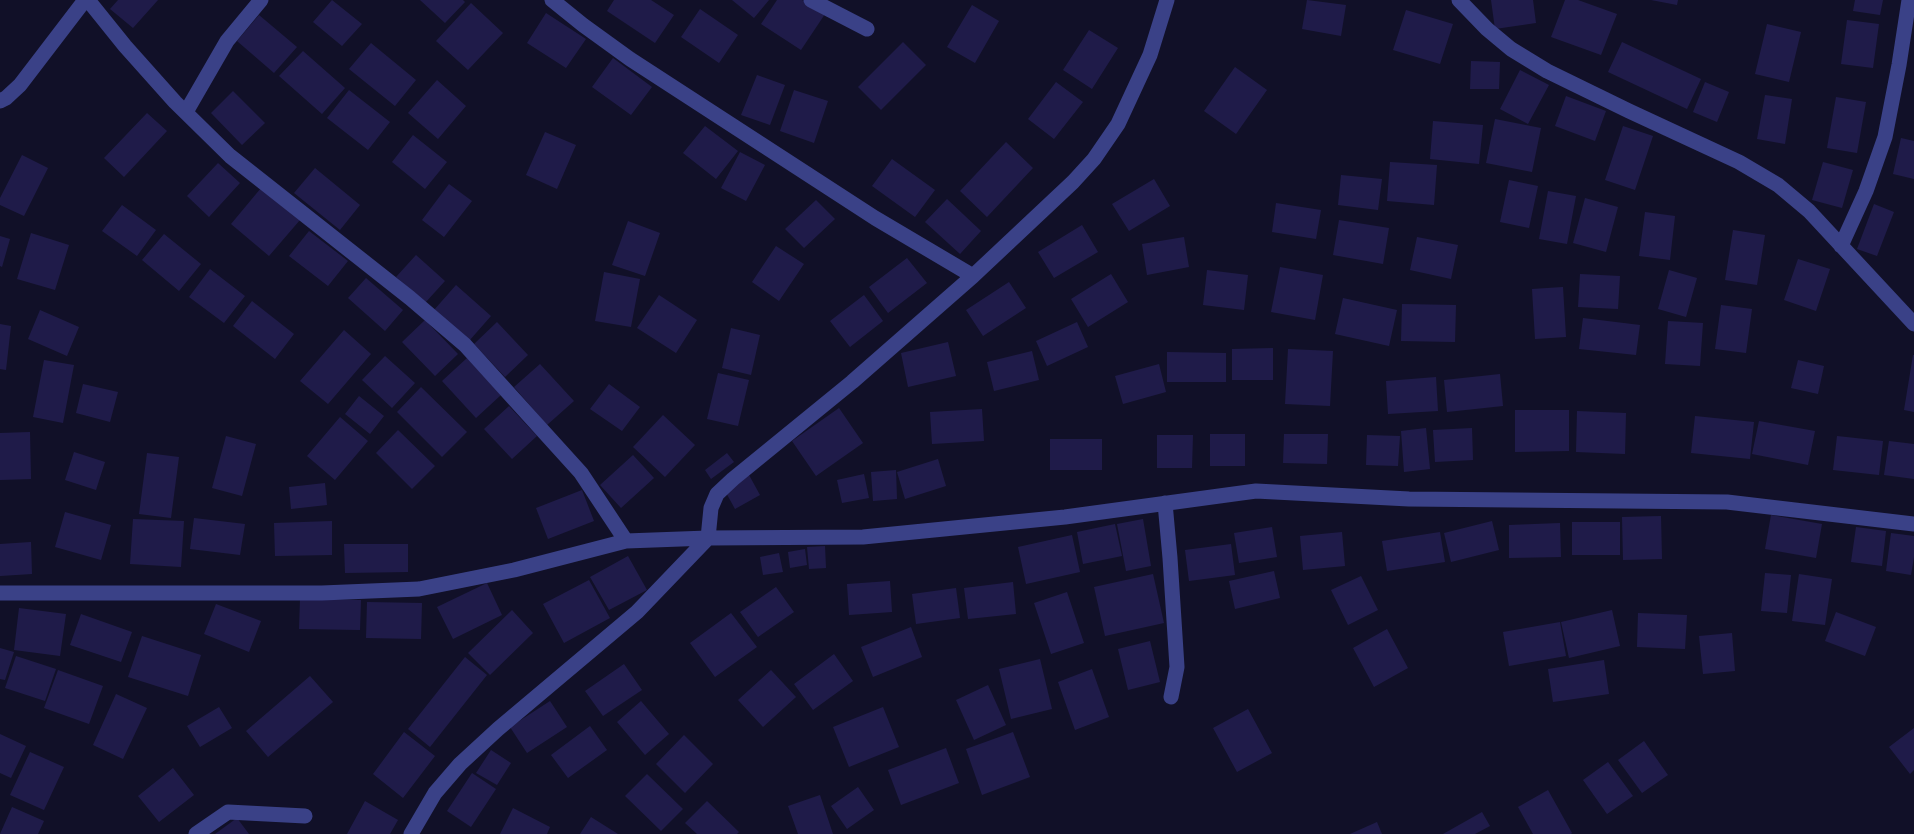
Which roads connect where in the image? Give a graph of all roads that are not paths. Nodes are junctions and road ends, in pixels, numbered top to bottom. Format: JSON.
{"nodes":[{"id":1,"x":86,"y":0,"type":"edge"},
{"id":2,"x":261,"y":0,"type":"edge"},
{"id":3,"x":552,"y":0,"type":"edge"},
{"id":4,"x":811,"y":0,"type":"edge"},
{"id":5,"x":1167,"y":0,"type":"edge"},
{"id":6,"x":1459,"y":0,"type":"edge"},
{"id":7,"x":1909,"y":0,"type":"edge"},
{"id":8,"x":866,"y":29,"type":"dead end"},
{"id":9,"x":0,"y":101,"type":"edge"},
{"id":10,"x":186,"y":112,"type":"junction"},
{"id":11,"x":1841,"y":246,"type":"junction"},
{"id":12,"x":973,"y":276,"type":"junction"},
{"id":13,"x":1914,"y":324,"type":"edge"},
{"id":14,"x":1164,"y":503,"type":"junction"},
{"id":15,"x":1914,"y":524,"type":"edge"},
{"id":16,"x":708,"y":538,"type":"junction"},
{"id":17,"x":626,"y":540,"type":"junction"},
{"id":18,"x":0,"y":594,"type":"edge"},
{"id":19,"x":1171,"y":697,"type":"dead end"},
{"id":20,"x":304,"y":816,"type":"dead end"},
{"id":21,"x":196,"y":834,"type":"edge"},
{"id":22,"x":411,"y":834,"type":"edge"}],
"edges":[{"from":1,"to":9,"type":"street"},
{"from":1,"to":10,"type":"street"},
{"from":2,"to":10,"type":"street"},
{"from":3,"to":12,"type":"street"},
{"from":4,"to":8,"type":"street"},
{"from":5,"to":12,"type":"street"},
{"from":6,"to":11,"type":"street"},
{"from":7,"to":11,"type":"street"},
{"from":10,"to":17,"type":"street"},
{"from":11,"to":13,"type":"street"},
{"from":12,"to":16,"type":"street"},
{"from":14,"to":15,"type":"street"},
{"from":14,"to":16,"type":"street"},
{"from":14,"to":19,"type":"street"},
{"from":16,"to":17,"type":"street"},
{"from":16,"to":22,"type":"street"},
{"from":17,"to":18,"type":"street"},
{"from":20,"to":21,"type":"street"}]}
